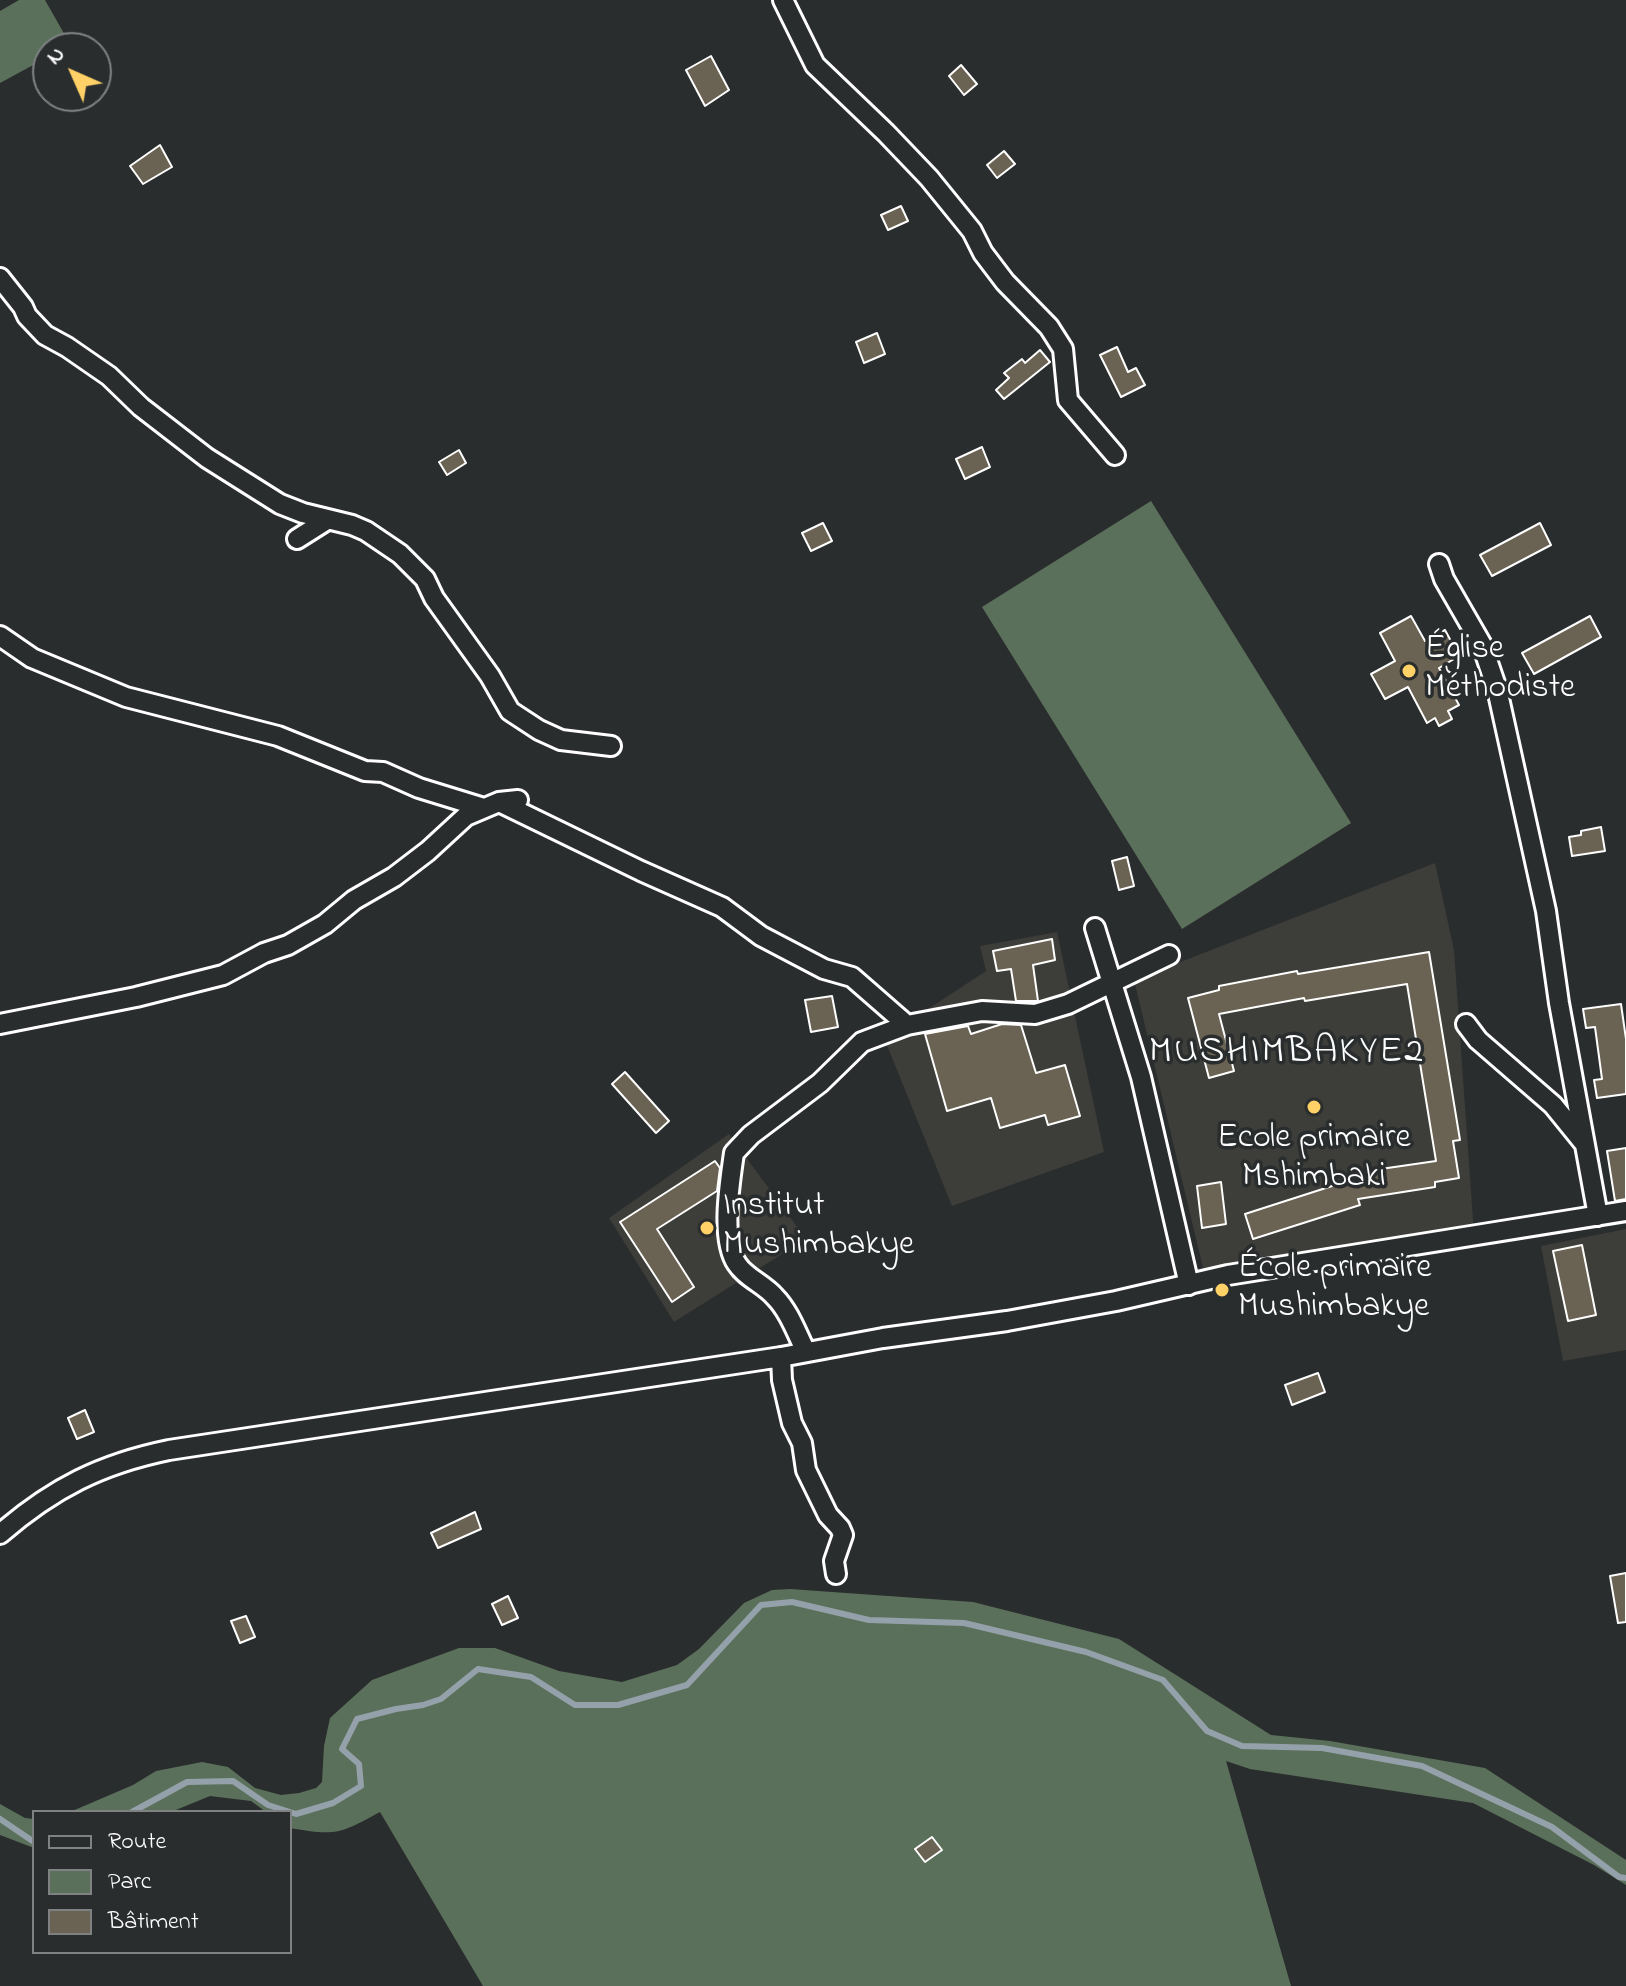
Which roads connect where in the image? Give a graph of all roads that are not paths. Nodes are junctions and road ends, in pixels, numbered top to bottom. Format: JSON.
{"nodes":[{"id":1,"x":783,"y":0,"type":"edge"},
{"id":2,"x":0,"y":278,"type":"edge"},
{"id":3,"x":1115,"y":455,"type":"dead end"},
{"id":4,"x":327,"y":520,"type":"junction"},
{"id":5,"x":297,"y":539,"type":"dead end"},
{"id":6,"x":1439,"y":564,"type":"dead end"},
{"id":7,"x":0,"y":636,"type":"edge"},
{"id":8,"x":611,"y":746,"type":"dead end"},
{"id":9,"x":500,"y":804,"type":"junction"},
{"id":10,"x":1095,"y":928,"type":"dead end"},
{"id":11,"x":1169,"y":955,"type":"dead end"},
{"id":12,"x":1111,"y":982,"type":"junction"},
{"id":13,"x":0,"y":1024,"type":"edge"},
{"id":14,"x":1466,"y":1024,"type":"dead end"},
{"id":15,"x":907,"y":1025,"type":"junction"},
{"id":16,"x":1585,"y":1144,"type":"junction"},
{"id":17,"x":1626,"y":1211,"type":"edge"},
{"id":18,"x":1598,"y":1216,"type":"junction"},
{"id":19,"x":1189,"y":1285,"type":"junction"},
{"id":20,"x":806,"y":1352,"type":"junction"},
{"id":21,"x":781,"y":1357,"type":"junction"},
{"id":22,"x":0,"y":1534,"type":"edge"},
{"id":23,"x":836,"y":1574,"type":"dead end"}],
"edges":[{"from":1,"to":3,"type":"street"},
{"from":2,"to":4,"type":"street"},
{"from":4,"to":5,"type":"street"},
{"from":4,"to":8,"type":"street"},
{"from":6,"to":16,"type":"street"},
{"from":7,"to":9,"type":"street"},
{"from":9,"to":13,"type":"street"},
{"from":9,"to":15,"type":"street"},
{"from":10,"to":12,"type":"street"},
{"from":11,"to":12,"type":"street"},
{"from":12,"to":15,"type":"street"},
{"from":12,"to":19,"type":"street"},
{"from":14,"to":16,"type":"street"},
{"from":15,"to":20,"type":"street"},
{"from":16,"to":18,"type":"street"},
{"from":17,"to":18,"type":"street"},
{"from":18,"to":19,"type":"street"},
{"from":19,"to":20,"type":"street"},
{"from":20,"to":21,"type":"street"},
{"from":21,"to":22,"type":"street"},
{"from":21,"to":23,"type":"street"}]}
